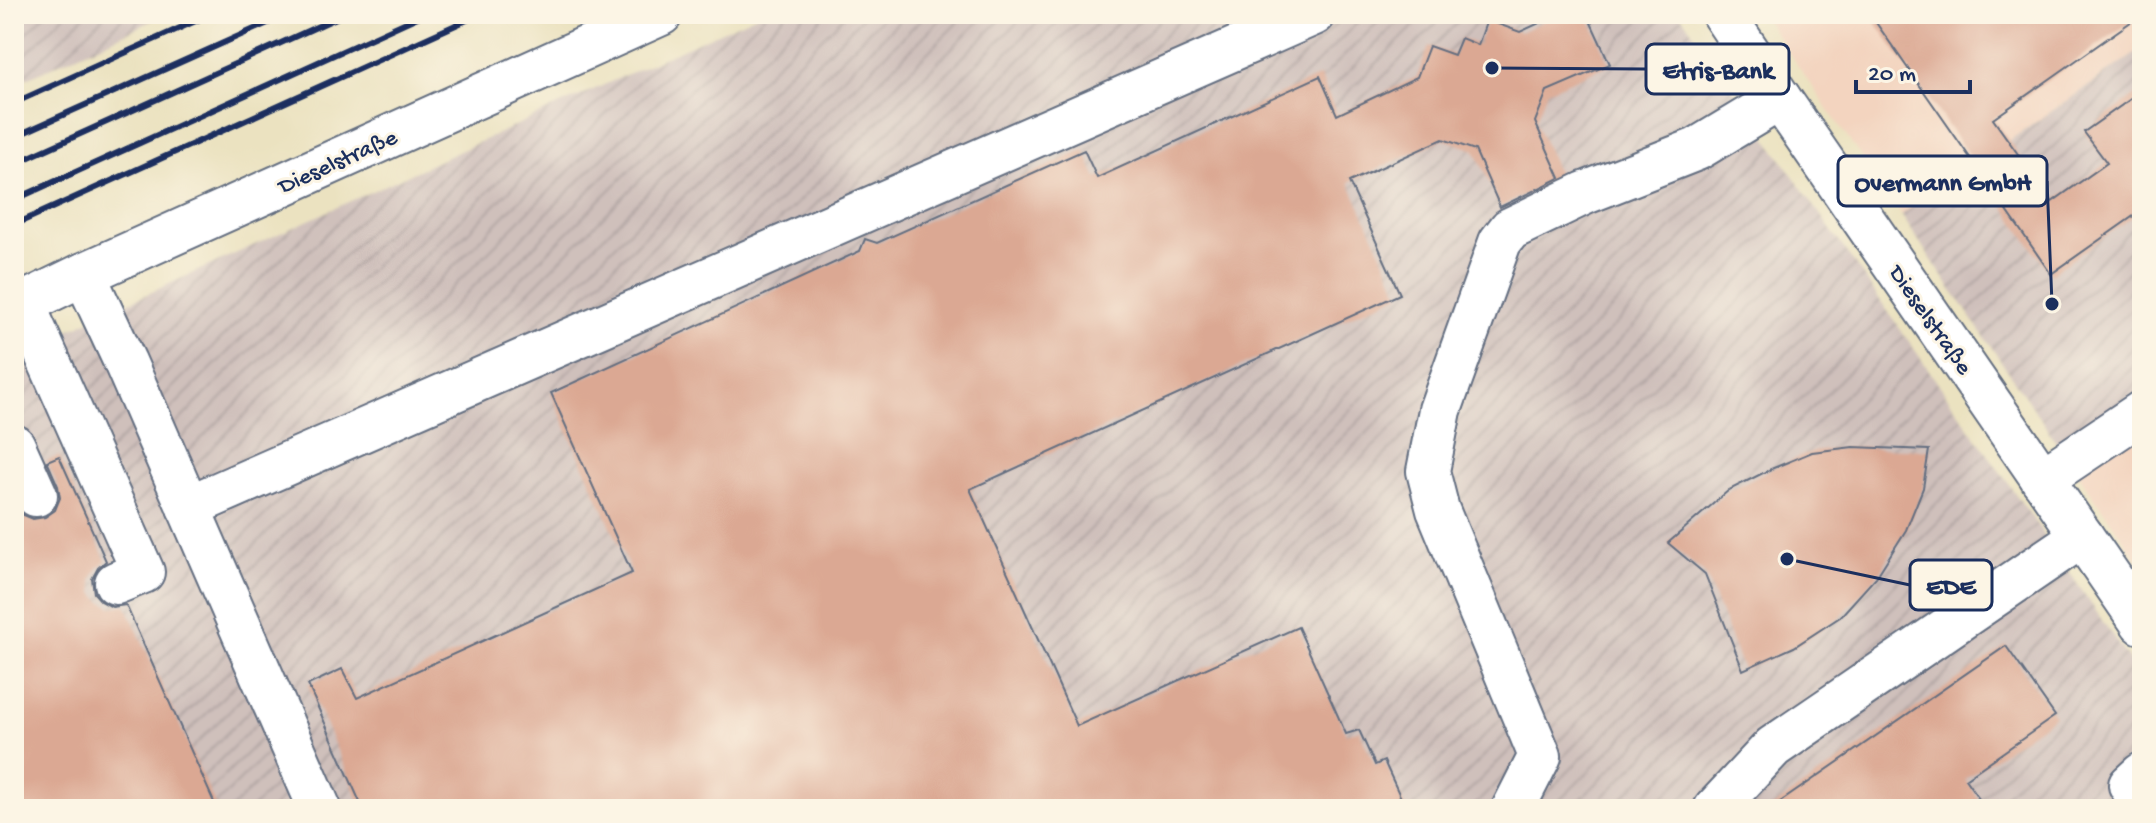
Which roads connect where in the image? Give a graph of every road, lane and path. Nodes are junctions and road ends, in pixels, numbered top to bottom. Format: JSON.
{"nodes":[{"id":1,"x":661,"y":14,"type":"edge"},
{"id":2,"x":1314,"y":14,"type":"edge"},
{"id":3,"x":1723,"y":14,"type":"edge"},
{"id":4,"x":1780,"y":99,"type":"junction"},
{"id":5,"x":84,"y":274,"type":"junction"},
{"id":6,"x":18,"y":305,"type":"edge"},
{"id":7,"x":2142,"y":412,"type":"edge"},
{"id":8,"x":14,"y":446,"type":"edge"},
{"id":9,"x":2042,"y":479,"type":"junction"},
{"id":10,"x":36,"y":495,"type":"dead end"},
{"id":11,"x":188,"y":507,"type":"junction"},
{"id":12,"x":2082,"y":536,"type":"junction"},
{"id":13,"x":116,"y":583,"type":"dead end"},
{"id":14,"x":2142,"y":623,"type":"edge"},
{"id":15,"x":2142,"y":774,"type":"edge"},
{"id":16,"x":2142,"y":804,"type":"edge"},
{"id":17,"x":320,"y":809,"type":"edge"},
{"id":18,"x":1513,"y":809,"type":"edge"},
{"id":19,"x":1715,"y":809,"type":"edge"}],
"edges":[{"from":1,"to":5,"type":"street","name":"Dieselstraße"},
{"from":2,"to":11,"type":"street"},
{"from":3,"to":4,"type":"street","name":"Dieselstraße"},
{"from":4,"to":9,"type":"street","name":"Dieselstraße"},
{"from":4,"to":18,"type":"street"},
{"from":5,"to":6,"type":"street","name":"Dieselstraße"},
{"from":5,"to":11,"type":"street"},
{"from":6,"to":13,"type":"street"},
{"from":7,"to":9,"type":"street"},
{"from":8,"to":10,"type":"street"},
{"from":9,"to":12,"type":"street","name":"Dieselstraße"},
{"from":11,"to":17,"type":"street"},
{"from":12,"to":14,"type":"street","name":"Dieselstraße"},
{"from":12,"to":19,"type":"street"},
{"from":15,"to":16,"type":"street"}]}
